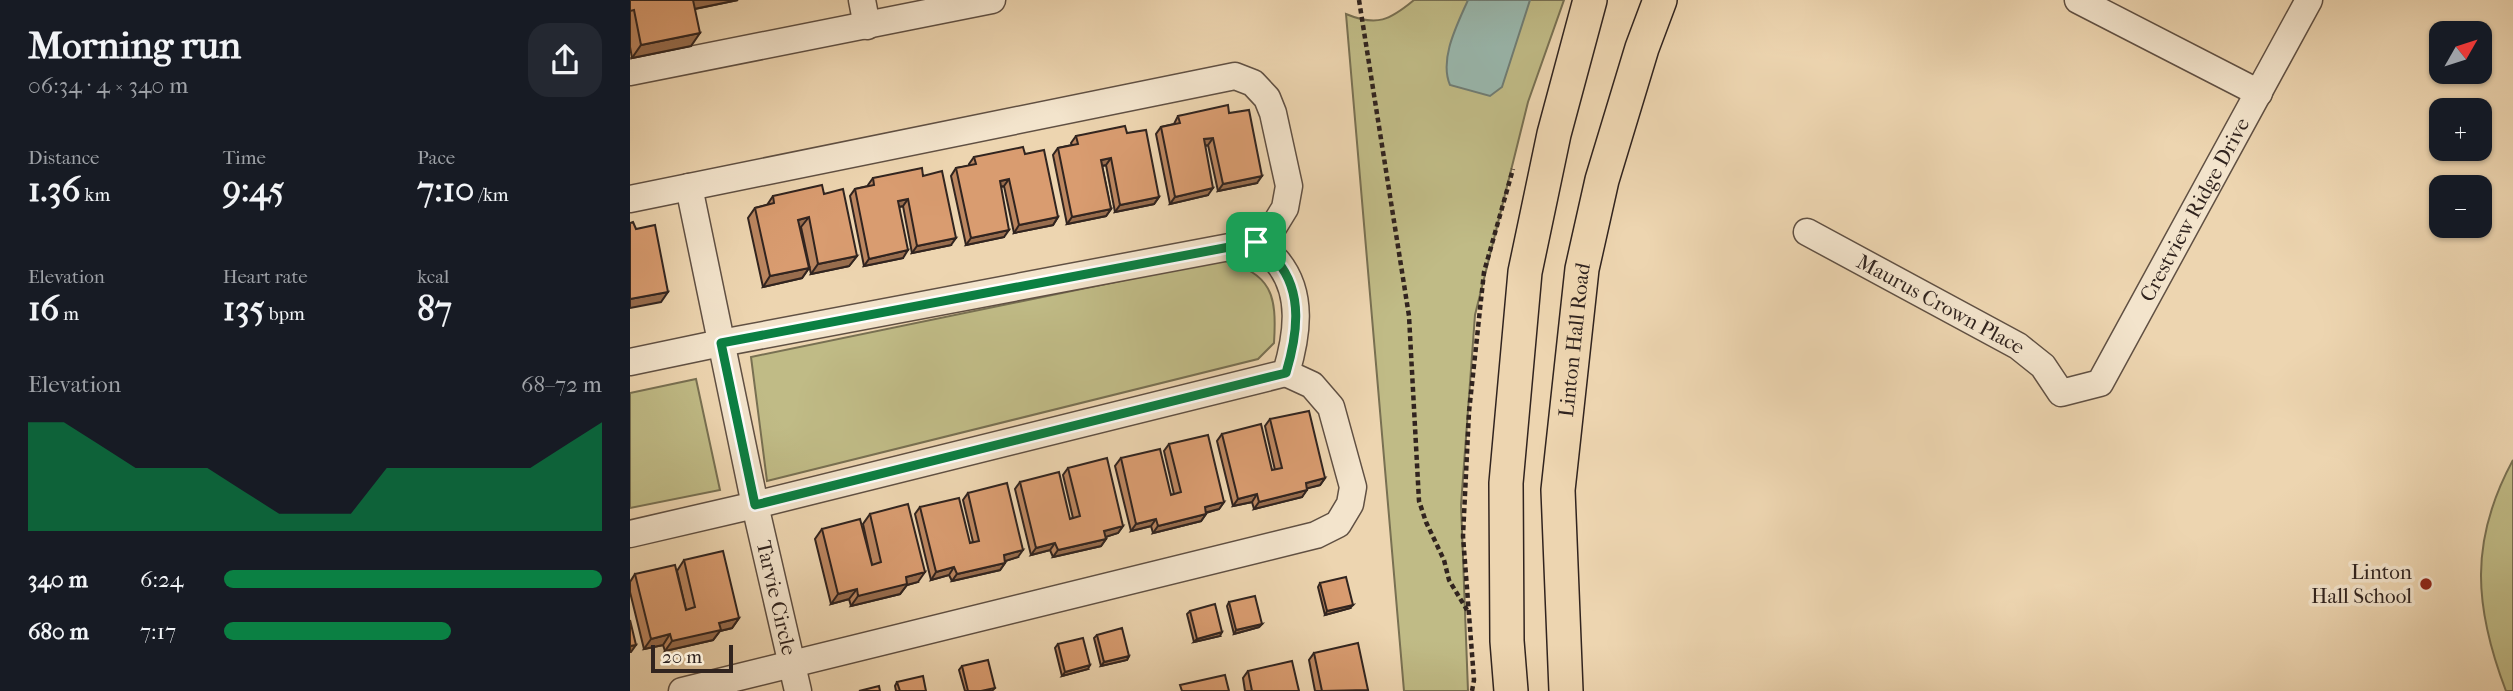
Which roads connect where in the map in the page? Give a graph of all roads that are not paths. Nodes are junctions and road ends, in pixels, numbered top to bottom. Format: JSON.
{"nodes":[{"id":1,"x":992,"y":0,"type":"edge"},
{"id":2,"x":1590,"y":0,"type":"edge"},
{"id":3,"x":1660,"y":0,"type":"edge"},
{"id":4,"x":2078,"y":0,"type":"edge"},
{"id":5,"x":2309,"y":0,"type":"edge"},
{"id":6,"x":865,"y":13,"type":"edge"},
{"id":7,"x":630,"y":72,"type":"edge"},
{"id":8,"x":2259,"y":93,"type":"junction"},
{"id":9,"x":689,"y":187,"type":"junction"},
{"id":10,"x":630,"y":199,"type":"edge"},
{"id":11,"x":1807,"y":232,"type":"dead end"},
{"id":12,"x":1256,"y":242,"type":"junction"},
{"id":13,"x":721,"y":343,"type":"junction"},
{"id":14,"x":630,"y":362,"type":"edge"},
{"id":15,"x":1286,"y":373,"type":"junction"},
{"id":16,"x":2061,"y":393,"type":"joint"},
{"id":17,"x":755,"y":505,"type":"junction"},
{"id":18,"x":630,"y":534,"type":"edge"},
{"id":19,"x":792,"y":665,"type":"junction"},
{"id":20,"x":682,"y":691,"type":"edge"},
{"id":21,"x":797,"y":691,"type":"edge"},
{"id":22,"x":1511,"y":691,"type":"edge"},
{"id":23,"x":1566,"y":691,"type":"edge"}],
"edges":[{"from":1,"to":6,"type":"street"},
{"from":2,"to":22,"type":"main road"},
{"from":3,"to":23,"type":"main road","name":"Linton Hall Road"},
{"from":4,"to":8,"type":"street"},
{"from":5,"to":8,"type":"street","name":"Crestview Ridge Drive"},
{"from":6,"to":7,"type":"street"},
{"from":8,"to":16,"type":"street","name":"Crestview Ridge Drive"},
{"from":9,"to":10,"type":"street"},
{"from":9,"to":12,"type":"street"},
{"from":9,"to":13,"type":"street","name":"Tarvie Circle"},
{"from":11,"to":16,"type":"street","name":"Maurus Crown Place"},
{"from":12,"to":13,"type":"street"},
{"from":12,"to":15,"type":"street"},
{"from":13,"to":14,"type":"street"},
{"from":13,"to":17,"type":"street","name":"Tarvie Circle"},
{"from":15,"to":17,"type":"street"},
{"from":15,"to":19,"type":"street"},
{"from":17,"to":18,"type":"street"},
{"from":17,"to":19,"type":"street","name":"Tarvie Circle"},
{"from":19,"to":20,"type":"street"},
{"from":19,"to":21,"type":"street","name":"Tarvie Circle"}]}
